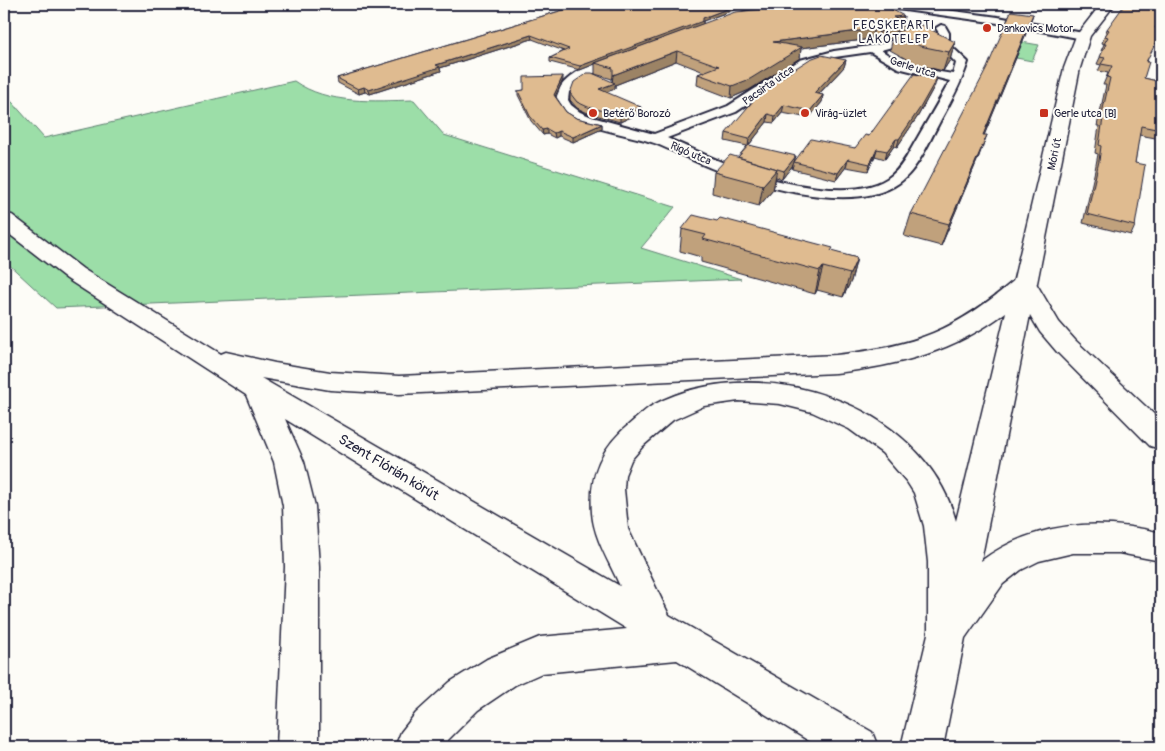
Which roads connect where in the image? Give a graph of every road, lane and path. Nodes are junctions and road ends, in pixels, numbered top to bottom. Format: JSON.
{"nodes":[{"id":1,"x":773,"y":4,"type":"edge"},
{"id":2,"x":883,"y":4,"type":"edge"},
{"id":3,"x":1108,"y":4,"type":"edge"},
{"id":4,"x":953,"y":14,"type":"junction"},
{"id":5,"x":714,"y":24,"type":"edge"},
{"id":6,"x":941,"y":28,"type":"junction"},
{"id":7,"x":1082,"y":36,"type":"junction"},
{"id":8,"x":872,"y":49,"type":"junction"},
{"id":9,"x":634,"y":54,"type":"edge"},
{"id":10,"x":954,"y":84,"type":"junction"},
{"id":11,"x":655,"y":138,"type":"junction"},
{"id":12,"x":4,"y":220,"type":"edge"},
{"id":13,"x":1025,"y":283,"type":"junction"},
{"id":14,"x":205,"y":356,"type":"junction"},
{"id":15,"x":258,"y":389,"type":"junction"},
{"id":16,"x":1161,"y":438,"type":"edge"},
{"id":17,"x":1161,"y":547,"type":"edge"},
{"id":18,"x":668,"y":634,"type":"junction"},
{"id":19,"x":947,"y":635,"type":"junction"},
{"id":20,"x":298,"y":747,"type":"edge"},
{"id":21,"x":416,"y":747,"type":"edge"},
{"id":22,"x":857,"y":747,"type":"edge"},
{"id":23,"x":922,"y":747,"type":"edge"}],
"edges":[{"from":1,"to":5,"type":"street"},
{"from":2,"to":4,"type":"street"},
{"from":3,"to":7,"type":"main road","name":"Móri út"},
{"from":4,"to":6,"type":"street"},
{"from":4,"to":7,"type":"street"},
{"from":6,"to":8,"type":"street","name":"Pacsirta utca"},
{"from":6,"to":10,"type":"street"},
{"from":7,"to":13,"type":"main road","name":"Móri út"},
{"from":8,"to":10,"type":"street","name":"Gerle utca"},
{"from":8,"to":11,"type":"street","name":"Pacsirta utca"},
{"from":9,"to":11,"type":"street","name":"Rigó utca"},
{"from":10,"to":11,"type":"street","name":"Rigó utca"},
{"from":12,"to":14,"type":"main road","name":"Szent Flórián körút"},
{"from":13,"to":14,"type":"main road"},
{"from":13,"to":16,"type":"main road"},
{"from":13,"to":19,"type":"main road","name":"Móri út"},
{"from":14,"to":15,"type":"main road","name":"Szent Flórián körút"},
{"from":15,"to":18,"type":"main road","name":"Szent Flórián körút"},
{"from":15,"to":20,"type":"main road"},
{"from":17,"to":19,"type":"main road"},
{"from":18,"to":19,"type":"main road"},
{"from":18,"to":21,"type":"main road"},
{"from":18,"to":22,"type":"main road","name":"Szent Flórián körút"},
{"from":19,"to":23,"type":"main road","name":"Móri út"}]}
